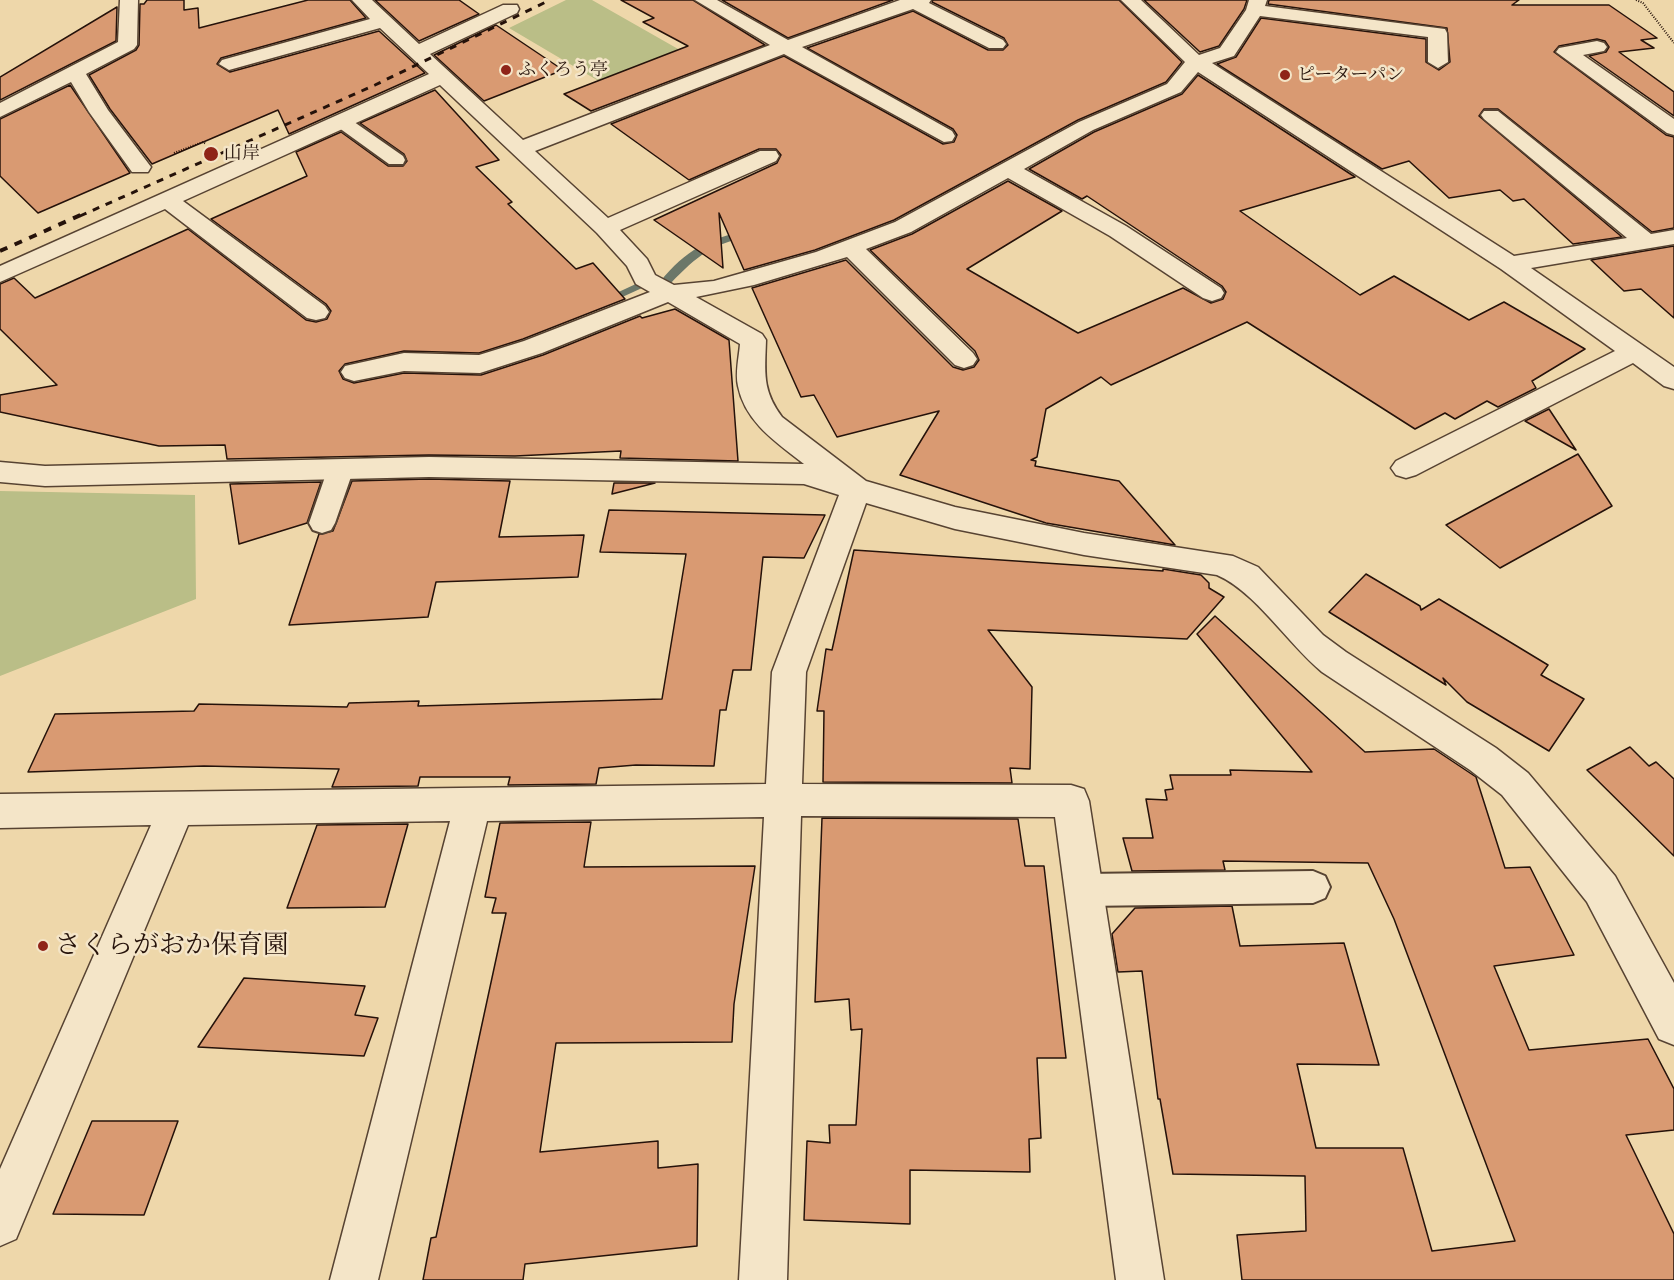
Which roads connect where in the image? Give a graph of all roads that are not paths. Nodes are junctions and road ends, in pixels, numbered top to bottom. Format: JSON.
{"nodes":[{"id":1,"x":129,"y":0,"type":"edge"},
{"id":2,"x":361,"y":0,"type":"edge"},
{"id":3,"x":704,"y":0,"type":"edge"},
{"id":4,"x":1130,"y":0,"type":"edge"},
{"id":5,"x":915,"y":1,"type":"edge"},
{"id":6,"x":1257,"y":5,"type":"edge"},
{"id":7,"x":510,"y":9,"type":"dead end"},
{"id":8,"x":382,"y":21,"type":"junction"},
{"id":9,"x":996,"y":44,"type":"dead end"},
{"id":10,"x":1597,"y":46,"type":"dead end"},
{"id":11,"x":788,"y":48,"type":"junction"},
{"id":12,"x":416,"y":53,"type":"junction"},
{"id":13,"x":1196,"y":62,"type":"junction"},
{"id":14,"x":1438,"y":62,"type":"dead end"},
{"id":15,"x":229,"y":64,"type":"dead end"},
{"id":16,"x":75,"y":72,"type":"junction"},
{"id":17,"x":440,"y":77,"type":"junction"},
{"id":18,"x":0,"y":111,"type":"edge"},
{"id":19,"x":1491,"y":115,"type":"dead end"},
{"id":20,"x":341,"y":121,"type":"junction"},
{"id":21,"x":1674,"y":129,"type":"edge"},
{"id":22,"x":944,"y":136,"type":"dead end"},
{"id":23,"x":522,"y":148,"type":"junction"},
{"id":24,"x":768,"y":156,"type":"dead end"},
{"id":25,"x":396,"y":160,"type":"dead end"},
{"id":26,"x":140,"y":167,"type":"dead end"},
{"id":27,"x":1010,"y":170,"type":"junction"},
{"id":28,"x":167,"y":200,"type":"junction"},
{"id":29,"x":605,"y":228,"type":"junction"},
{"id":30,"x":1674,"y":237,"type":"edge"},
{"id":31,"x":1646,"y":241,"type":"junction"},
{"id":32,"x":851,"y":248,"type":"junction"},
{"id":33,"x":1510,"y":264,"type":"junction"},
{"id":34,"x":0,"y":275,"type":"edge"},
{"id":35,"x":669,"y":292,"type":"junction"},
{"id":36,"x":1212,"y":293,"type":"dead end"},
{"id":37,"x":316,"y":312,"type":"dead end"},
{"id":38,"x":1636,"y":351,"type":"junction"},
{"id":39,"x":964,"y":359,"type":"dead end"},
{"id":40,"x":354,"y":372,"type":"dead end"},
{"id":41,"x":1674,"y":380,"type":"edge"},
{"id":42,"x":1406,"y":468,"type":"dead end"},
{"id":43,"x":340,"y":471,"type":"junction"},
{"id":44,"x":0,"y":472,"type":"edge"},
{"id":45,"x":856,"y":489,"type":"junction"},
{"id":46,"x":322,"y":523,"type":"dead end"},
{"id":47,"x":784,"y":800,"type":"junction"},
{"id":48,"x":472,"y":806,"type":"junction"},
{"id":49,"x":176,"y":810,"type":"junction"},
{"id":50,"x":0,"y":811,"type":"edge"},
{"id":51,"x":1313,"y":886,"type":"dead end"},
{"id":52,"x":1084,"y":890,"type":"junction"},
{"id":53,"x":1674,"y":1024,"type":"edge"},
{"id":54,"x":0,"y":1223,"type":"edge"},
{"id":55,"x":354,"y":1280,"type":"edge"},
{"id":56,"x":764,"y":1280,"type":"edge"},
{"id":57,"x":1140,"y":1280,"type":"edge"}],
"edges":[{"from":1,"to":16,"type":"street"},
{"from":2,"to":8,"type":"street"},
{"from":3,"to":11,"type":"street"},
{"from":4,"to":13,"type":"street"},
{"from":5,"to":9,"type":"street"},
{"from":5,"to":11,"type":"street"},
{"from":6,"to":13,"type":"street"},
{"from":6,"to":14,"type":"street"},
{"from":7,"to":12,"type":"street"},
{"from":8,"to":12,"type":"street"},
{"from":8,"to":15,"type":"street"},
{"from":10,"to":21,"type":"street"},
{"from":11,"to":22,"type":"street"},
{"from":11,"to":23,"type":"street"},
{"from":12,"to":17,"type":"street"},
{"from":13,"to":27,"type":"street"},
{"from":13,"to":33,"type":"street"},
{"from":16,"to":18,"type":"street"},
{"from":16,"to":26,"type":"street"},
{"from":17,"to":20,"type":"street"},
{"from":17,"to":23,"type":"street"},
{"from":19,"to":31,"type":"street"},
{"from":20,"to":25,"type":"lane"},
{"from":20,"to":28,"type":"street"},
{"from":23,"to":29,"type":"street"},
{"from":24,"to":29,"type":"street"},
{"from":27,"to":32,"type":"street"},
{"from":27,"to":36,"type":"street"},
{"from":28,"to":34,"type":"street"},
{"from":28,"to":37,"type":"street"},
{"from":29,"to":35,"type":"street"},
{"from":30,"to":31,"type":"street"},
{"from":31,"to":33,"type":"street"},
{"from":32,"to":35,"type":"street"},
{"from":32,"to":39,"type":"street"},
{"from":33,"to":38,"type":"street"},
{"from":35,"to":40,"type":"street"},
{"from":35,"to":45,"type":"street"},
{"from":38,"to":41,"type":"street"},
{"from":38,"to":42,"type":"street"},
{"from":43,"to":44,"type":"street"},
{"from":43,"to":45,"type":"street"},
{"from":43,"to":46,"type":"lane"},
{"from":45,"to":47,"type":"street"},
{"from":45,"to":53,"type":"street"},
{"from":47,"to":48,"type":"street"},
{"from":47,"to":52,"type":"street"},
{"from":47,"to":56,"type":"street"},
{"from":48,"to":49,"type":"street"},
{"from":48,"to":55,"type":"street"},
{"from":49,"to":50,"type":"street"},
{"from":49,"to":54,"type":"street"},
{"from":51,"to":52,"type":"lane"},
{"from":52,"to":57,"type":"street"}]}
